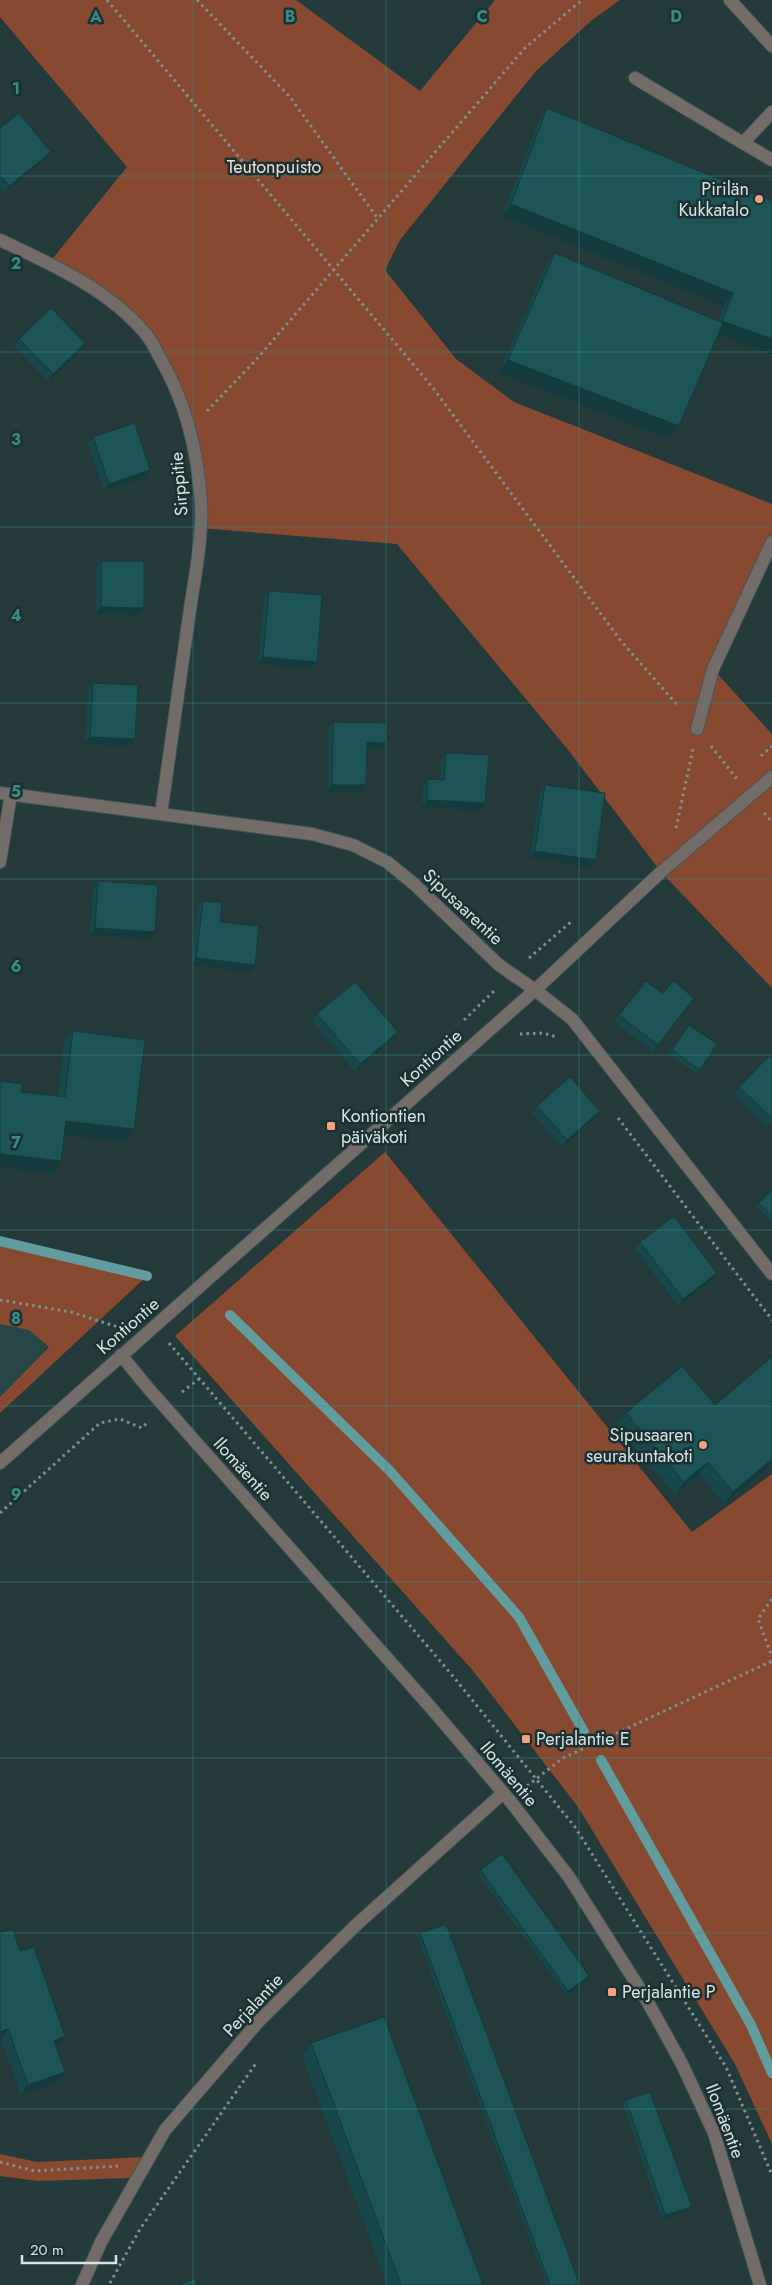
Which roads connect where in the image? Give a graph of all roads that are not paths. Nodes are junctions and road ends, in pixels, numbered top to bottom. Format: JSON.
{"nodes":[{"id":1,"x":730,"y":0,"type":"edge"},
{"id":2,"x":772,"y":46,"type":"edge"},
{"id":3,"x":635,"y":78,"type":"dead end"},
{"id":4,"x":772,"y":112,"type":"edge"},
{"id":5,"x":743,"y":143,"type":"junction"},
{"id":6,"x":772,"y":160,"type":"edge"},
{"id":7,"x":0,"y":240,"type":"edge"},
{"id":8,"x":772,"y":542,"type":"edge"},
{"id":9,"x":697,"y":729,"type":"road end"},
{"id":10,"x":772,"y":776,"type":"edge"},
{"id":11,"x":6,"y":793,"type":"edge"},
{"id":12,"x":161,"y":814,"type":"junction"},
{"id":13,"x":0,"y":862,"type":"edge"},
{"id":14,"x":535,"y":990,"type":"junction"},
{"id":15,"x":772,"y":1274,"type":"edge"},
{"id":16,"x":121,"y":1355,"type":"junction"},
{"id":17,"x":0,"y":1463,"type":"edge"},
{"id":18,"x":507,"y":1798,"type":"junction"},
{"id":19,"x":82,"y":2285,"type":"edge"},
{"id":20,"x":760,"y":2285,"type":"edge"}],
"edges":[{"from":1,"to":2,"type":"street"},
{"from":3,"to":5,"type":"street"},
{"from":4,"to":5,"type":"street"},
{"from":5,"to":6,"type":"street"},
{"from":7,"to":12,"type":"street","name":"Sirppitie"},
{"from":8,"to":9,"type":"street"},
{"from":10,"to":14,"type":"street","name":"Kontiontie"},
{"from":11,"to":12,"type":"street","name":"Sipusaarentie"},
{"from":11,"to":13,"type":"street"},
{"from":12,"to":14,"type":"street","name":"Sipusaarentie"},
{"from":14,"to":15,"type":"street","name":"Sipusaarentie"},
{"from":14,"to":16,"type":"street","name":"Kontiontie"},
{"from":16,"to":17,"type":"street","name":"Kontiontie"},
{"from":16,"to":18,"type":"street","name":"Ilomäentie"},
{"from":18,"to":19,"type":"street","name":"Perjalantie"},
{"from":18,"to":20,"type":"street","name":"Ilomäentie"}]}
